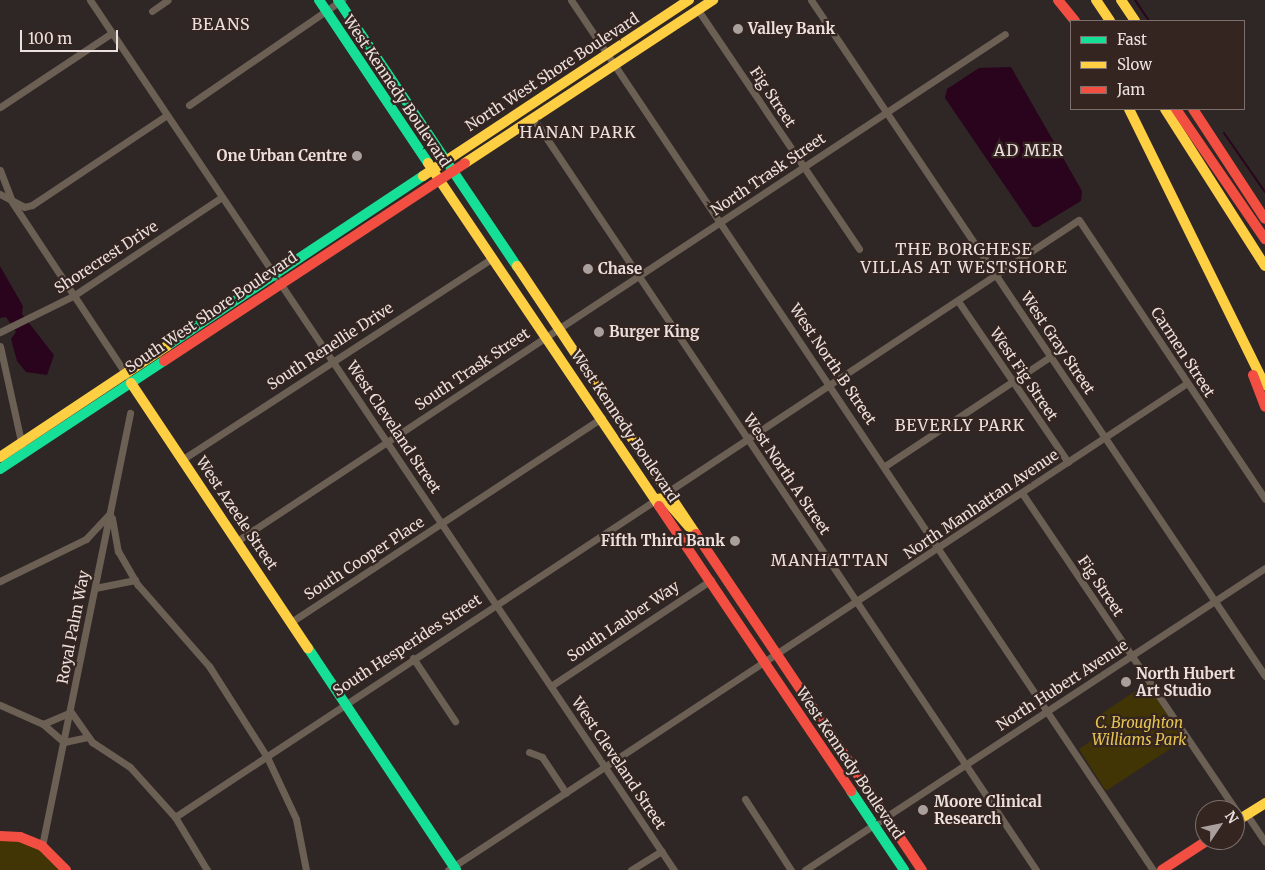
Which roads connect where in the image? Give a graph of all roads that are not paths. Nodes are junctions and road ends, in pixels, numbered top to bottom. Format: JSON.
{"nodes":[{"id":1,"x":90,"y":0,"type":"edge"},
{"id":2,"x":168,"y":0,"type":"edge"},
{"id":3,"x":319,"y":0,"type":"edge"},
{"id":4,"x":571,"y":0,"type":"edge"},
{"id":5,"x":689,"y":0,"type":"edge"},
{"id":6,"x":713,"y":0,"type":"edge"},
{"id":7,"x":811,"y":0,"type":"edge"},
{"id":8,"x":1058,"y":0,"type":"edge"},
{"id":9,"x":1066,"y":0,"type":"edge"},
{"id":10,"x":1096,"y":0,"type":"edge"},
{"id":11,"x":1121,"y":0,"type":"edge"},
{"id":12,"x":340,"y":1,"type":"edge"},
{"id":13,"x":698,"y":10,"type":"junction"},
{"id":14,"x":152,"y":11,"type":"dead end"},
{"id":15,"x":326,"y":12,"type":"junction"},
{"id":16,"x":1074,"y":20,"type":"edge"},
{"id":17,"x":1080,"y":20,"type":"edge"},
{"id":18,"x":1110,"y":20,"type":"edge"},
{"id":19,"x":1134,"y":20,"type":"edge"},
{"id":20,"x":112,"y":33,"type":"junction"},
{"id":21,"x":1005,"y":34,"type":"dead end"},
{"id":22,"x":608,"y":54,"type":"junction"},
{"id":23,"x":615,"y":65,"type":"junction"},
{"id":24,"x":189,"y":104,"type":"dead end"},
{"id":25,"x":0,"y":107,"type":"edge"},
{"id":26,"x":1129,"y":110,"type":"edge"},
{"id":27,"x":1166,"y":110,"type":"edge"},
{"id":28,"x":1177,"y":110,"type":"edge"},
{"id":29,"x":1194,"y":110,"type":"edge"},
{"id":30,"x":887,"y":112,"type":"junction"},
{"id":31,"x":167,"y":115,"type":"junction"},
{"id":32,"x":532,"y":118,"type":"junction"},
{"id":33,"x":446,"y":159,"type":"junction"},
{"id":34,"x":804,"y":167,"type":"junction"},
{"id":35,"x":0,"y":170,"type":"edge"},
{"id":36,"x":432,"y":170,"type":"junction"},
{"id":37,"x":454,"y":171,"type":"junction"},
{"id":38,"x":438,"y":180,"type":"junction"},
{"id":39,"x":0,"y":194,"type":"edge"},
{"id":40,"x":222,"y":197,"type":"junction"},
{"id":41,"x":12,"y":202,"type":"junction"},
{"id":42,"x":1265,"y":219,"type":"edge"},
{"id":43,"x":721,"y":222,"type":"junction"},
{"id":44,"x":1265,"y":239,"type":"edge"},
{"id":45,"x":859,"y":249,"type":"dead end"},
{"id":46,"x":493,"y":258,"type":"junction"},
{"id":47,"x":1265,"y":266,"type":"edge"},
{"id":48,"x":273,"y":273,"type":"junction"},
{"id":49,"x":996,"y":275,"type":"junction"},
{"id":50,"x":638,"y":276,"type":"junction"},
{"id":51,"x":280,"y":283,"type":"junction"},
{"id":52,"x":73,"y":296,"type":"junction"},
{"id":53,"x":958,"y":300,"type":"junction"},
{"id":54,"x":559,"y":327,"type":"junction"},
{"id":55,"x":3,"y":330,"type":"edge"},
{"id":56,"x":1237,"y":333,"type":"junction"},
{"id":57,"x":547,"y":336,"type":"junction"},
{"id":58,"x":0,"y":346,"type":"edge"},
{"id":59,"x":1051,"y":356,"type":"junction"},
{"id":60,"x":332,"y":361,"type":"junction"},
{"id":61,"x":124,"y":373,"type":"junction"},
{"id":62,"x":1013,"y":382,"type":"junction"},
{"id":63,"x":132,"y":383,"type":"junction"},
{"id":64,"x":1187,"y":383,"type":"junction"},
{"id":65,"x":830,"y":385,"type":"junction"},
{"id":66,"x":1265,"y":385,"type":"edge"},
{"id":67,"x":1265,"y":407,"type":"edge"},
{"id":68,"x":130,"y":413,"type":"dead end"},
{"id":69,"x":602,"y":418,"type":"junction"},
{"id":70,"x":1106,"y":438,"type":"junction"},
{"id":71,"x":748,"y":440,"type":"junction"},
{"id":72,"x":21,"y":442,"type":"junction"},
{"id":73,"x":387,"y":442,"type":"junction"},
{"id":74,"x":624,"y":451,"type":"junction"},
{"id":75,"x":22,"y":454,"type":"junction"},
{"id":76,"x":0,"y":457,"type":"edge"},
{"id":77,"x":183,"y":459,"type":"junction"},
{"id":78,"x":1068,"y":462,"type":"junction"},
{"id":79,"x":886,"y":466,"type":"junction"},
{"id":80,"x":0,"y":469,"type":"edge"},
{"id":81,"x":669,"y":491,"type":"junction"},
{"id":82,"x":1022,"y":493,"type":"junction"},
{"id":83,"x":657,"y":499,"type":"junction"},
{"id":84,"x":1265,"y":500,"type":"edge"},
{"id":85,"x":111,"y":513,"type":"junction"},
{"id":86,"x":442,"y":524,"type":"junction"},
{"id":87,"x":696,"y":532,"type":"junction"},
{"id":88,"x":237,"y":541,"type":"junction"},
{"id":89,"x":939,"y":548,"type":"junction"},
{"id":90,"x":1265,"y":568,"type":"edge"},
{"id":91,"x":135,"y":580,"type":"junction"},
{"id":92,"x":711,"y":580,"type":"junction"},
{"id":93,"x":0,"y":581,"type":"edge"},
{"id":94,"x":95,"y":588,"type":"junction"},
{"id":95,"x":1215,"y":601,"type":"junction"},
{"id":96,"x":857,"y":602,"type":"junction"},
{"id":97,"x":495,"y":604,"type":"junction"},
{"id":98,"x":291,"y":622,"type":"junction"},
{"id":99,"x":778,"y":654,"type":"junction"},
{"id":100,"x":1132,"y":656,"type":"junction"},
{"id":101,"x":413,"y":658,"type":"junction"},
{"id":102,"x":764,"y":662,"type":"junction"},
{"id":103,"x":1265,"y":676,"type":"edge"},
{"id":104,"x":551,"y":686,"type":"junction"},
{"id":105,"x":345,"y":703,"type":"junction"},
{"id":106,"x":0,"y":705,"type":"edge"},
{"id":107,"x":1049,"y":710,"type":"junction"},
{"id":108,"x":71,"y":712,"type":"junction"},
{"id":109,"x":455,"y":721,"type":"dead end"},
{"id":110,"x":43,"y":724,"type":"junction"},
{"id":111,"x":88,"y":737,"type":"junction"},
{"id":112,"x":64,"y":742,"type":"junction"},
{"id":113,"x":529,"y":752,"type":"dead end"},
{"id":114,"x":266,"y":757,"type":"junction"},
{"id":115,"x":966,"y":765,"type":"junction"},
{"id":116,"x":606,"y":768,"type":"junction"},
{"id":117,"x":566,"y":793,"type":"junction"},
{"id":118,"x":745,"y":799,"type":"dead end"},
{"id":119,"x":1229,"y":800,"type":"edge"},
{"id":120,"x":1265,"y":803,"type":"edge"},
{"id":121,"x":1245,"y":816,"type":"edge"},
{"id":122,"x":175,"y":817,"type":"junction"},
{"id":123,"x":887,"y":817,"type":"junction"},
{"id":124,"x":1245,"y":822,"type":"edge"},
{"id":125,"x":874,"y":824,"type":"junction"},
{"id":126,"x":0,"y":836,"type":"edge"},
{"id":127,"x":1265,"y":842,"type":"edge"},
{"id":128,"x":42,"y":846,"type":"junction"},
{"id":129,"x":1195,"y":848,"type":"edge"},
{"id":130,"x":661,"y":851,"type":"junction"},
{"id":131,"x":452,"y":869,"type":"edge"},
{"id":132,"x":66,"y":870,"type":"edge"},
{"id":133,"x":207,"y":870,"type":"edge"},
{"id":134,"x":306,"y":870,"type":"edge"},
{"id":135,"x":631,"y":870,"type":"edge"},
{"id":136,"x":674,"y":870,"type":"edge"},
{"id":137,"x":790,"y":870,"type":"edge"},
{"id":138,"x":805,"y":870,"type":"edge"},
{"id":139,"x":904,"y":870,"type":"edge"},
{"id":140,"x":922,"y":870,"type":"edge"},
{"id":141,"x":1036,"y":870,"type":"edge"},
{"id":142,"x":1153,"y":870,"type":"edge"},
{"id":143,"x":1162,"y":870,"type":"edge"}],
"edges":[{"from":1,"to":20,"type":"street","name":"West Cleveland Street"},
{"from":2,"to":14,"type":"street"},
{"from":3,"to":15,"type":"main road","name":"West Kennedy Boulevard"},
{"from":4,"to":22,"type":"street","name":"West North B Street"},
{"from":5,"to":22,"type":"main road","name":"North West Shore Boulevard"},
{"from":6,"to":13,"type":"main road","name":"North West Shore Boulevard"},
{"from":7,"to":30,"type":"street","name":"West Gray Street"},
{"from":8,"to":16,"type":"main road"},
{"from":9,"to":17,"type":"main road"},
{"from":10,"to":18,"type":"main road"},
{"from":11,"to":19,"type":"main road"},
{"from":12,"to":15,"type":"street"},
{"from":12,"to":33,"type":"main road","name":"West Kennedy Boulevard"},
{"from":13,"to":23,"type":"main road","name":"North West Shore Boulevard"},
{"from":13,"to":34,"type":"street","name":"Fig Street"},
{"from":15,"to":24,"type":"street"},
{"from":15,"to":36,"type":"main road","name":"West Kennedy Boulevard"},
{"from":20,"to":25,"type":"street"},
{"from":20,"to":31,"type":"street","name":"West Cleveland Street"},
{"from":21,"to":30,"type":"street","name":"North Trask Street"},
{"from":22,"to":23,"type":"street","name":"West North B Street"},
{"from":22,"to":33,"type":"main road","name":"North West Shore Boulevard"},
{"from":23,"to":32,"type":"main road","name":"North West Shore Boulevard"},
{"from":23,"to":43,"type":"street","name":"West North B Street"},
{"from":26,"to":56,"type":"main road"},
{"from":27,"to":47,"type":"main road"},
{"from":28,"to":44,"type":"main road"},
{"from":29,"to":42,"type":"main road"},
{"from":30,"to":34,"type":"street","name":"North Trask Street"},
{"from":30,"to":49,"type":"street","name":"West Gray Street"},
{"from":31,"to":40,"type":"street","name":"West Cleveland Street"},
{"from":31,"to":41,"type":"street"},
{"from":32,"to":37,"type":"main road","name":"North West Shore Boulevard"},
{"from":32,"to":50,"type":"street","name":"West North A Street"},
{"from":33,"to":36,"type":"main road","name":"North West Shore Boulevard"},
{"from":33,"to":37,"type":"main road","name":"West Kennedy Boulevard"},
{"from":34,"to":43,"type":"street","name":"North Trask Street"},
{"from":34,"to":45,"type":"street","name":"Fig Street"},
{"from":35,"to":41,"type":"street","name":"West Azeele Street"},
{"from":36,"to":38,"type":"main road","name":"West Kennedy Boulevard"},
{"from":36,"to":48,"type":"main road","name":"South West Shore Boulevard"},
{"from":37,"to":38,"type":"main road","name":"North West Shore Boulevard"},
{"from":37,"to":54,"type":"main road","name":"West Kennedy Boulevard"},
{"from":38,"to":46,"type":"main road","name":"West Kennedy Boulevard"},
{"from":38,"to":51,"type":"main road","name":"South West Shore Boulevard"},
{"from":39,"to":41,"type":"street"},
{"from":40,"to":48,"type":"street","name":"West Cleveland Street"},
{"from":40,"to":52,"type":"street","name":"Shorecrest Drive"},
{"from":41,"to":52,"type":"street","name":"West Azeele Street"},
{"from":43,"to":50,"type":"street","name":"North Trask Street"},
{"from":43,"to":65,"type":"street","name":"West North B Street"},
{"from":46,"to":57,"type":"main road","name":"West Kennedy Boulevard"},
{"from":46,"to":60,"type":"street","name":"South Renellie Drive"},
{"from":48,"to":51,"type":"street","name":"West Cleveland Street"},
{"from":48,"to":61,"type":"main road","name":"South West Shore Boulevard"},
{"from":49,"to":53,"type":"street"},
{"from":49,"to":59,"type":"street","name":"West Gray Street"},
{"from":49,"to":64,"type":"street","name":"Carmen Street"},
{"from":50,"to":54,"type":"street","name":"North Trask Street"},
{"from":50,"to":71,"type":"street","name":"West North A Street"},
{"from":51,"to":60,"type":"street","name":"West Cleveland Street"},
{"from":51,"to":63,"type":"main road","name":"South West Shore Boulevard"},
{"from":52,"to":55,"type":"street","name":"Shorecrest Drive"},
{"from":52,"to":61,"type":"street","name":"West Azeele Street"},
{"from":53,"to":62,"type":"street","name":"West Fig Street"},
{"from":53,"to":65,"type":"street"},
{"from":54,"to":57,"type":"street","name":"North Trask Street"},
{"from":54,"to":81,"type":"main road","name":"West Kennedy Boulevard"},
{"from":56,"to":66,"type":"main road"},
{"from":56,"to":67,"type":"main road"},
{"from":57,"to":69,"type":"main road","name":"West Kennedy Boulevard"},
{"from":57,"to":73,"type":"street","name":"South Trask Street"},
{"from":58,"to":72,"type":"street"},
{"from":59,"to":62,"type":"street"},
{"from":59,"to":70,"type":"street","name":"West Gray Street"},
{"from":60,"to":73,"type":"street","name":"West Cleveland Street"},
{"from":60,"to":77,"type":"street","name":"South Renellie Drive"},
{"from":61,"to":63,"type":"street","name":"West Azeele Street"},
{"from":61,"to":72,"type":"main road","name":"South West Shore Boulevard"},
{"from":62,"to":78,"type":"street","name":"West Fig Street"},
{"from":62,"to":79,"type":"street"},
{"from":63,"to":75,"type":"main road","name":"South West Shore Boulevard"},
{"from":63,"to":77,"type":"main road","name":"West Azeele Street"},
{"from":64,"to":70,"type":"street","name":"North Manhattan Avenue"},
{"from":64,"to":84,"type":"street","name":"Carmen Street"},
{"from":65,"to":71,"type":"street"},
{"from":65,"to":79,"type":"street","name":"West North B Street"},
{"from":68,"to":85,"type":"street","name":"Royal Palm Way"},
{"from":69,"to":74,"type":"main road","name":"West Kennedy Boulevard"},
{"from":69,"to":86,"type":"street","name":"South Cooper Place"},
{"from":70,"to":78,"type":"street","name":"North Manhattan Avenue"},
{"from":70,"to":95,"type":"street","name":"West Gray Street"},
{"from":71,"to":81,"type":"street"},
{"from":71,"to":96,"type":"street","name":"West North A Street"},
{"from":72,"to":75,"type":"street"},
{"from":72,"to":76,"type":"main road","name":"South West Shore Boulevard"},
{"from":73,"to":86,"type":"street","name":"West Cleveland Street"},
{"from":73,"to":88,"type":"street","name":"South Trask Street"},
{"from":74,"to":81,"type":"main road"},
{"from":74,"to":83,"type":"main road","name":"West Kennedy Boulevard"},
{"from":75,"to":80,"type":"main road","name":"South West Shore Boulevard"},
{"from":77,"to":88,"type":"main road","name":"West Azeele Street"},
{"from":78,"to":82,"type":"street","name":"North Manhattan Avenue"},
{"from":79,"to":89,"type":"street","name":"West North B Street"},
{"from":81,"to":87,"type":"main road","name":"West Kennedy Boulevard"},
{"from":82,"to":89,"type":"street","name":"North Manhattan Avenue"},
{"from":82,"to":100,"type":"street","name":"Fig Street"},
{"from":83,"to":87,"type":"main road"},
{"from":83,"to":92,"type":"main road","name":"West Kennedy Boulevard"},
{"from":83,"to":97,"type":"street","name":"South Hesperides Street"},
{"from":85,"to":91,"type":"street"},
{"from":85,"to":93,"type":"street"},
{"from":85,"to":94,"type":"street","name":"Royal Palm Way"},
{"from":86,"to":97,"type":"street","name":"West Cleveland Street"},
{"from":86,"to":98,"type":"street","name":"South Cooper Place"},
{"from":87,"to":99,"type":"main road","name":"West Kennedy Boulevard"},
{"from":88,"to":98,"type":"main road","name":"West Azeele Street"},
{"from":89,"to":96,"type":"street","name":"North Manhattan Avenue"},
{"from":89,"to":107,"type":"street","name":"West North B Street"},
{"from":90,"to":95,"type":"street","name":"North Hubert Avenue"},
{"from":91,"to":94,"type":"street"},
{"from":91,"to":114,"type":"street"},
{"from":92,"to":102,"type":"main road","name":"West Kennedy Boulevard"},
{"from":92,"to":104,"type":"street","name":"South Lauber Way"},
{"from":94,"to":108,"type":"street","name":"Royal Palm Way"},
{"from":95,"to":100,"type":"street","name":"North Hubert Avenue"},
{"from":95,"to":103,"type":"street","name":"West Gray Street"},
{"from":96,"to":99,"type":"street","name":"North Manhattan Avenue"},
{"from":96,"to":115,"type":"street","name":"West North A Street"},
{"from":97,"to":101,"type":"street","name":"South Hesperides Street"},
{"from":97,"to":104,"type":"street","name":"West Cleveland Street"},
{"from":98,"to":105,"type":"main road","name":"West Azeele Street"},
{"from":99,"to":102,"type":"street","name":"North Manhattan Avenue"},
{"from":99,"to":123,"type":"main road","name":"West Kennedy Boulevard"},
{"from":100,"to":107,"type":"street","name":"North Hubert Avenue"},
{"from":100,"to":119,"type":"street","name":"Fig Street"},
{"from":101,"to":105,"type":"street","name":"South Hesperides Street"},
{"from":101,"to":109,"type":"street"},
{"from":102,"to":116,"type":"street","name":"North Manhattan Avenue"},
{"from":102,"to":125,"type":"main road","name":"West Kennedy Boulevard"},
{"from":104,"to":116,"type":"street","name":"West Cleveland Street"},
{"from":105,"to":114,"type":"street","name":"South Hesperides Street"},
{"from":105,"to":131,"type":"main road","name":"West Azeele Street"},
{"from":106,"to":110,"type":"street"},
{"from":107,"to":115,"type":"street","name":"North Hubert Avenue"},
{"from":107,"to":142,"type":"street","name":"West North B Street"},
{"from":108,"to":110,"type":"street"},
{"from":108,"to":111,"type":"street"},
{"from":108,"to":112,"type":"street","name":"Royal Palm Way"},
{"from":110,"to":112,"type":"street"},
{"from":111,"to":112,"type":"street"},
{"from":111,"to":122,"type":"street"},
{"from":112,"to":128,"type":"street","name":"Royal Palm Way"},
{"from":113,"to":117,"type":"street"},
{"from":114,"to":122,"type":"street","name":"South Hesperides Street"},
{"from":114,"to":134,"type":"street"},
{"from":115,"to":123,"type":"street","name":"North Hubert Avenue"},
{"from":115,"to":141,"type":"street","name":"West North A Street"},
{"from":116,"to":117,"type":"street","name":"North Manhattan Avenue"},
{"from":116,"to":130,"type":"street","name":"West Cleveland Street"},
{"from":117,"to":131,"type":"street","name":"North Manhattan Avenue"},
{"from":118,"to":137,"type":"street"},
{"from":120,"to":121,"type":"main road"},
{"from":122,"to":133,"type":"street"},
{"from":123,"to":125,"type":"street","name":"North Hubert Avenue"},
{"from":123,"to":140,"type":"main road","name":"West Kennedy Boulevard"},
{"from":124,"to":127,"type":"street","name":"Fig Street"},
{"from":125,"to":138,"type":"street","name":"North Hubert Avenue"},
{"from":125,"to":139,"type":"main road","name":"West Kennedy Boulevard"},
{"from":126,"to":128,"type":"main road"},
{"from":128,"to":132,"type":"main road"},
{"from":129,"to":143,"type":"main road"},
{"from":130,"to":135,"type":"street"},
{"from":130,"to":136,"type":"street","name":"West Cleveland Street"}]}
